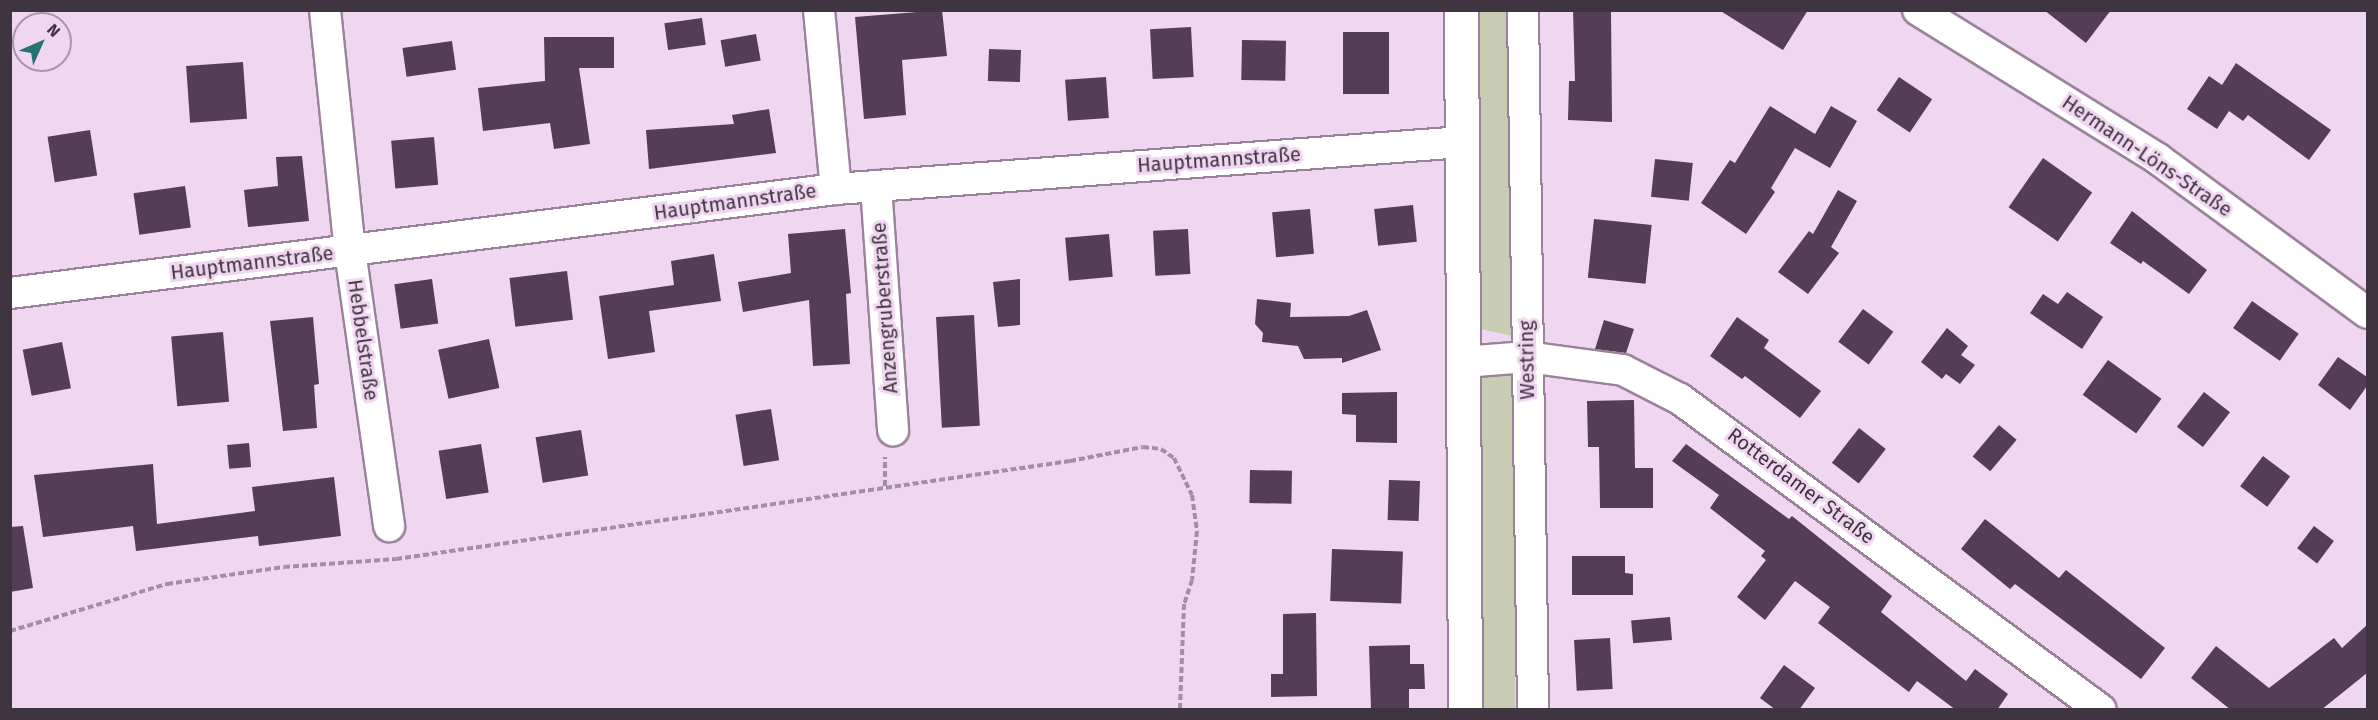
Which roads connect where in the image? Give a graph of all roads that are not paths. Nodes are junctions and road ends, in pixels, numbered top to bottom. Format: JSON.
{"nodes":[{"id":1,"x":325,"y":10,"type":"edge"},
{"id":2,"x":819,"y":10,"type":"edge"},
{"id":3,"x":1461,"y":10,"type":"edge"},
{"id":4,"x":1523,"y":10,"type":"edge"},
{"id":5,"x":1918,"y":10,"type":"edge"},
{"id":6,"x":1462,"y":142,"type":"junction"},
{"id":7,"x":876,"y":186,"type":"junction"},
{"id":8,"x":836,"y":189,"type":"junction"},
{"id":9,"x":350,"y":251,"type":"junction"},
{"id":10,"x":10,"y":292,"type":"edge"},
{"id":11,"x":2367,"y":313,"type":"edge"},
{"id":12,"x":1527,"y":357,"type":"junction"},
{"id":13,"x":1462,"y":362,"type":"junction"},
{"id":14,"x":893,"y":430,"type":"dead end"},
{"id":15,"x":389,"y":526,"type":"dead end"},
{"id":16,"x":1466,"y":710,"type":"edge"},
{"id":17,"x":1533,"y":710,"type":"edge"},
{"id":18,"x":2101,"y":710,"type":"edge"}],
"edges":[{"from":1,"to":9,"type":"street","name":"Hebbelstraße"},
{"from":2,"to":8,"type":"street"},
{"from":3,"to":6,"type":"street"},
{"from":4,"to":12,"type":"street","name":"Westring"},
{"from":5,"to":11,"type":"street","name":"Hermann-Löns-Straße"},
{"from":6,"to":7,"type":"street","name":"Hauptmannstraße"},
{"from":6,"to":13,"type":"street"},
{"from":7,"to":8,"type":"street","name":"Hauptmannstraße"},
{"from":7,"to":14,"type":"street","name":"Anzengruberstraße"},
{"from":8,"to":9,"type":"street","name":"Hauptmannstraße"},
{"from":9,"to":10,"type":"street","name":"Hauptmannstraße"},
{"from":9,"to":15,"type":"street","name":"Hebbelstraße"},
{"from":12,"to":13,"type":"street","name":"Rotterdamer Straße"},
{"from":12,"to":17,"type":"street","name":"Westring"},
{"from":12,"to":18,"type":"street","name":"Rotterdamer Straße"},
{"from":13,"to":16,"type":"street"}]}
